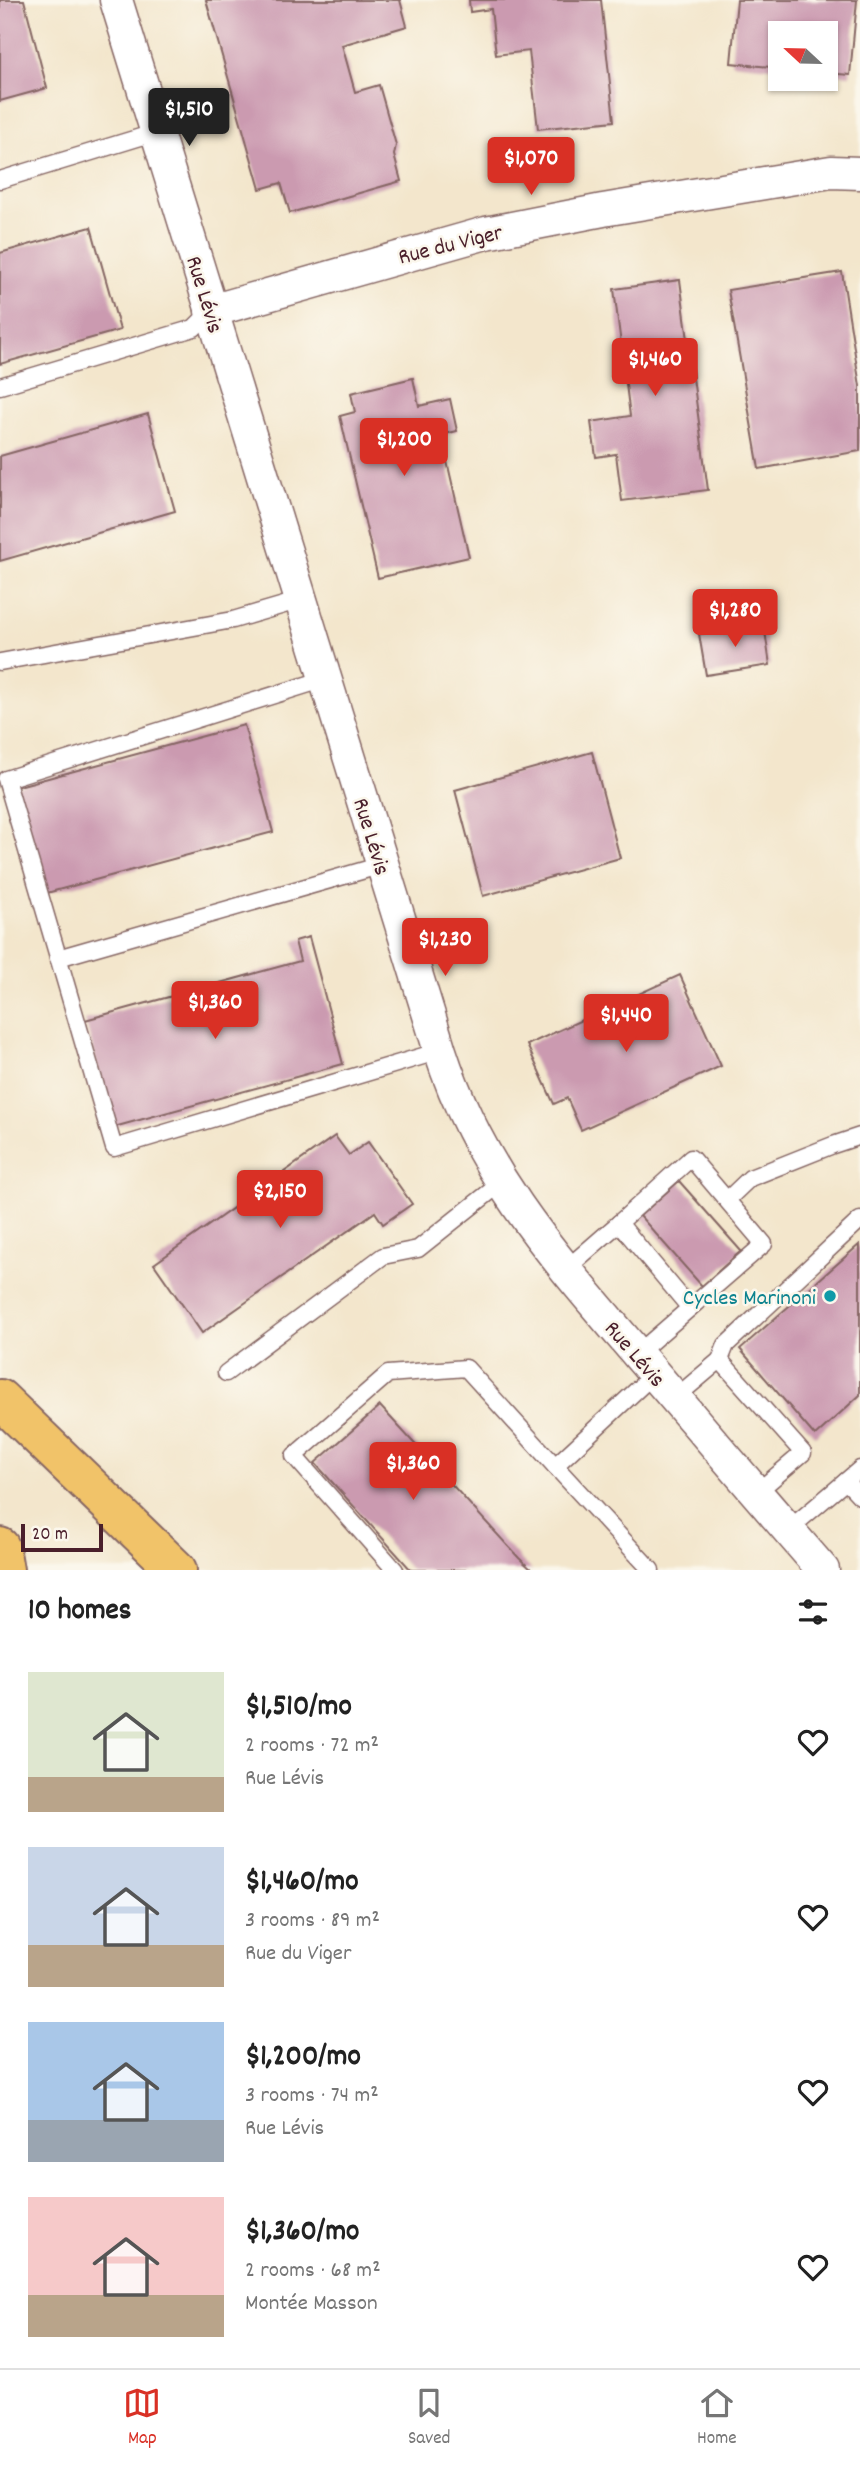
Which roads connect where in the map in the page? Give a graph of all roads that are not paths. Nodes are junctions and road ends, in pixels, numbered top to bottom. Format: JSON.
{"nodes":[{"id":1,"x":117,"y":0,"type":"edge"},
{"id":2,"x":157,"y":132,"type":"junction"},
{"id":3,"x":860,"y":173,"type":"edge"},
{"id":4,"x":0,"y":180,"type":"edge"},
{"id":5,"x":211,"y":311,"type":"junction"},
{"id":6,"x":0,"y":386,"type":"edge"},
{"id":7,"x":301,"y":600,"type":"junction"},
{"id":8,"x":0,"y":663,"type":"edge"},
{"id":9,"x":325,"y":679,"type":"junction"},
{"id":10,"x":382,"y":865,"type":"junction"},
{"id":11,"x":58,"y":958,"type":"junction"},
{"id":12,"x":440,"y":1051,"type":"junction"},
{"id":13,"x":860,"y":1136,"type":"edge"},
{"id":14,"x":501,"y":1183,"type":"junction"},
{"id":15,"x":727,"y":1200,"type":"junction"},
{"id":16,"x":860,"y":1220,"type":"edge"},
{"id":17,"x":619,"y":1223,"type":"junction"},
{"id":18,"x":565,"y":1270,"type":"junction"},
{"id":19,"x":690,"y":1308,"type":"junction"},
{"id":20,"x":720,"y":1360,"type":"junction"},
{"id":21,"x":646,"y":1364,"type":"junction"},
{"id":22,"x":226,"y":1373,"type":"dead end"},
{"id":23,"x":675,"y":1398,"type":"junction"},
{"id":24,"x":0,"y":1399,"type":"edge"},
{"id":25,"x":555,"y":1466,"type":"junction"},
{"id":26,"x":860,"y":1469,"type":"edge"},
{"id":27,"x":846,"y":1480,"type":"junction"},
{"id":28,"x":756,"y":1493,"type":"junction"},
{"id":29,"x":860,"y":1496,"type":"edge"},
{"id":30,"x":788,"y":1530,"type":"junction"},
{"id":31,"x":0,"y":1547,"type":"edge"},
{"id":32,"x":817,"y":1568,"type":"edge"},
{"id":33,"x":4,"y":1570,"type":"edge"},
{"id":34,"x":177,"y":1570,"type":"edge"},
{"id":35,"x":395,"y":1570,"type":"edge"},
{"id":36,"x":651,"y":1570,"type":"edge"}],
"edges":[{"from":1,"to":2,"type":"street","name":"Rue Lévis"},
{"from":2,"to":4,"type":"lane"},
{"from":2,"to":5,"type":"street","name":"Rue Lévis"},
{"from":3,"to":5,"type":"street","name":"Rue du Viger"},
{"from":5,"to":6,"type":"lane"},
{"from":5,"to":7,"type":"street","name":"Rue Lévis"},
{"from":7,"to":8,"type":"lane"},
{"from":7,"to":9,"type":"street","name":"Rue Lévis"},
{"from":9,"to":10,"type":"street","name":"Rue Lévis"},
{"from":9,"to":11,"type":"lane"},
{"from":10,"to":11,"type":"lane"},
{"from":10,"to":12,"type":"street","name":"Rue Lévis"},
{"from":11,"to":12,"type":"lane"},
{"from":12,"to":14,"type":"street","name":"Rue Lévis"},
{"from":13,"to":15,"type":"lane"},
{"from":14,"to":18,"type":"street","name":"Rue Lévis"},
{"from":14,"to":22,"type":"lane"},
{"from":15,"to":17,"type":"lane"},
{"from":15,"to":19,"type":"lane"},
{"from":16,"to":20,"type":"lane"},
{"from":17,"to":18,"type":"lane"},
{"from":17,"to":19,"type":"lane"},
{"from":18,"to":21,"type":"street","name":"Rue Lévis"},
{"from":19,"to":21,"type":"lane"},
{"from":20,"to":23,"type":"lane"},
{"from":20,"to":28,"type":"lane"},
{"from":21,"to":23,"type":"street","name":"Rue Lévis"},
{"from":21,"to":25,"type":"lane"},
{"from":23,"to":28,"type":"street","name":"Rue Lévis"},
{"from":24,"to":34,"type":"main road"},
{"from":25,"to":35,"type":"lane"},
{"from":25,"to":36,"type":"lane"},
{"from":26,"to":27,"type":"lane"},
{"from":27,"to":29,"type":"lane"},
{"from":27,"to":30,"type":"lane"},
{"from":28,"to":30,"type":"street","name":"Rue Lévis"},
{"from":30,"to":32,"type":"street","name":"Rue Lévis"},
{"from":31,"to":33,"type":"main road"}]}
